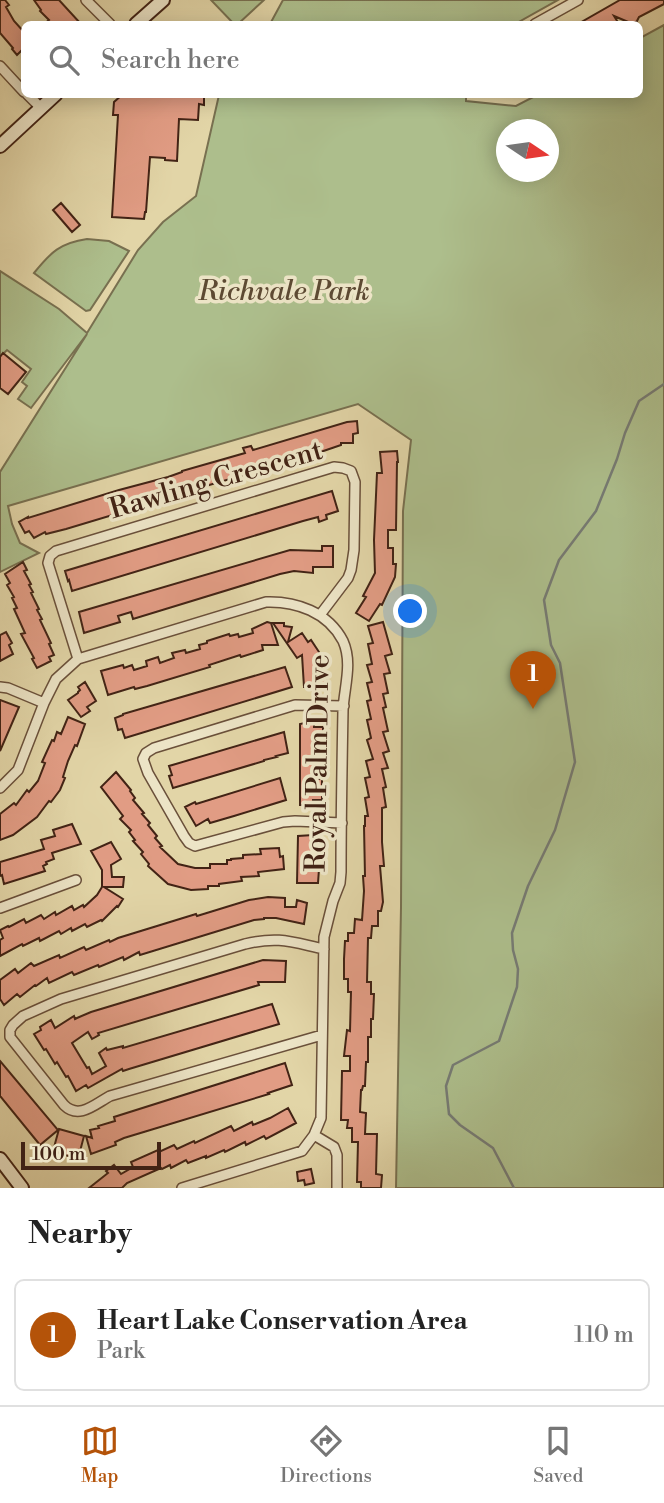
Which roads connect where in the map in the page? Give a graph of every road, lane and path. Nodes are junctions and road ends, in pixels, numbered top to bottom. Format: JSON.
{"nodes":[{"id":1,"x":86,"y":0,"type":"edge"},
{"id":2,"x":163,"y":0,"type":"edge"},
{"id":3,"x":578,"y":0,"type":"edge"},
{"id":4,"x":107,"y":21,"type":"edge"},
{"id":5,"x":139,"y":21,"type":"edge"},
{"id":6,"x":541,"y":21,"type":"edge"},
{"id":7,"x":0,"y":66,"type":"edge"},
{"id":8,"x":21,"y":88,"type":"edge"},
{"id":9,"x":31,"y":98,"type":"edge"},
{"id":10,"x":52,"y":98,"type":"edge"},
{"id":11,"x":41,"y":108,"type":"junction"},
{"id":12,"x":0,"y":146,"type":"edge"},
{"id":13,"x":320,"y":615,"type":"junction"},
{"id":14,"x":78,"y":659,"type":"junction"},
{"id":15,"x":0,"y":687,"type":"edge"},
{"id":16,"x":44,"y":703,"type":"junction"},
{"id":17,"x":344,"y":706,"type":"junction"},
{"id":18,"x":0,"y":788,"type":"edge"},
{"id":19,"x":342,"y":823,"type":"junction"},
{"id":20,"x":76,"y":880,"type":"dead end"},
{"id":21,"x":0,"y":908,"type":"edge"},
{"id":22,"x":324,"y":949,"type":"junction"},
{"id":23,"x":322,"y":1035,"type":"junction"},
{"id":24,"x":314,"y":1135,"type":"junction"},
{"id":25,"x":0,"y":1159,"type":"edge"},
{"id":26,"x":22,"y":1188,"type":"edge"},
{"id":27,"x":182,"y":1188,"type":"edge"},
{"id":28,"x":337,"y":1188,"type":"edge"}],
"edges":[{"from":1,"to":4,"type":"street"},
{"from":2,"to":5,"type":"street"},
{"from":3,"to":6,"type":"street"},
{"from":7,"to":8,"type":"street"},
{"from":9,"to":11,"type":"street"},
{"from":10,"to":11,"type":"street"},
{"from":11,"to":12,"type":"street"},
{"from":13,"to":14,"type":"street","name":"Royal Palm Drive"},
{"from":13,"to":14,"type":"street","name":"Rawling Crescent"},
{"from":13,"to":17,"type":"street","name":"Royal Palm Drive"},
{"from":14,"to":16,"type":"street","name":"Royal Palm Drive"},
{"from":15,"to":16,"type":"street"},
{"from":16,"to":18,"type":"street","name":"Royal Palm Drive"},
{"from":17,"to":19,"type":"street","name":"Royal Palm Drive"},
{"from":17,"to":19,"type":"street"},
{"from":19,"to":22,"type":"street","name":"Royal Palm Drive"},
{"from":20,"to":21,"type":"street"},
{"from":22,"to":23,"type":"street","name":"Royal Palm Drive"},
{"from":22,"to":23,"type":"street"},
{"from":23,"to":24,"type":"street","name":"Royal Palm Drive"},
{"from":24,"to":27,"type":"street"},
{"from":24,"to":28,"type":"street"},
{"from":25,"to":26,"type":"street"}]}
